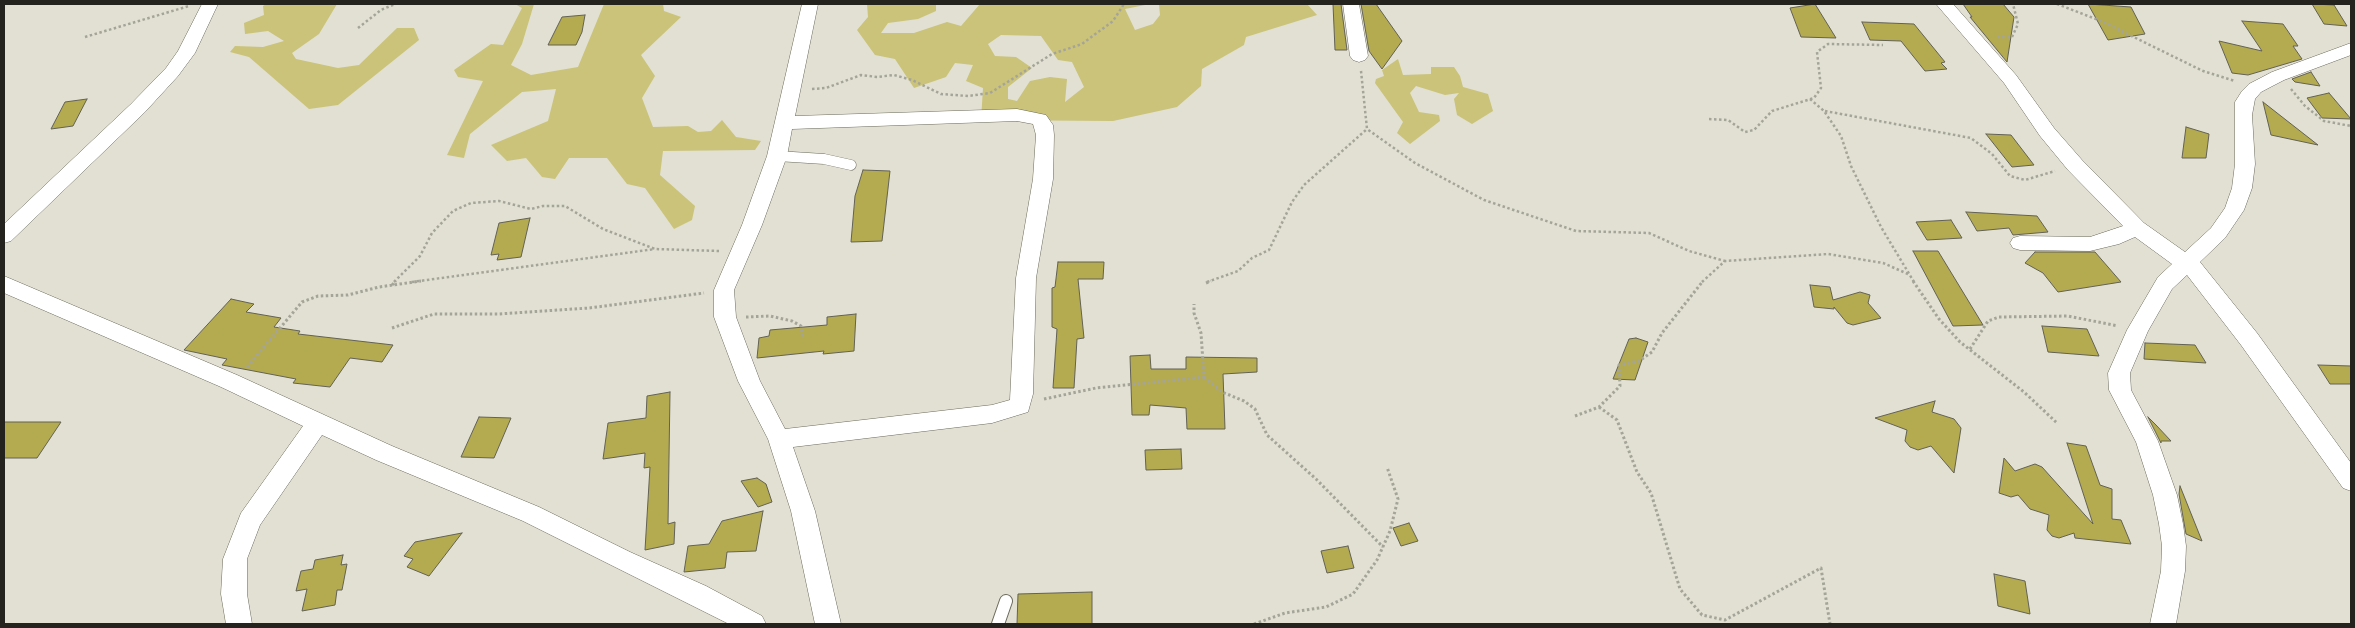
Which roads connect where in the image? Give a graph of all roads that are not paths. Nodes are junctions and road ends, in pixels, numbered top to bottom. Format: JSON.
{"nodes":[{"id":1,"x":210,"y":4,"type":"edge"},
{"id":2,"x":810,"y":4,"type":"edge"},
{"id":3,"x":1351,"y":4,"type":"edge"},
{"id":4,"x":1944,"y":4,"type":"edge"},
{"id":5,"x":2351,"y":49,"type":"edge"},
{"id":6,"x":1359,"y":56,"type":"road end"},
{"id":7,"x":784,"y":123,"type":"junction"},
{"id":8,"x":777,"y":156,"type":"junction"},
{"id":9,"x":851,"y":165,"type":"dead end"},
{"id":10,"x":2137,"y":228,"type":"junction"},
{"id":11,"x":4,"y":236,"type":"edge"},
{"id":12,"x":2020,"y":243,"type":"dead end"},
{"id":13,"x":2186,"y":262,"type":"junction"},
{"id":14,"x":4,"y":284,"type":"edge"},
{"id":15,"x":318,"y":424,"type":"junction"},
{"id":16,"x":779,"y":439,"type":"junction"},
{"id":17,"x":2351,"y":481,"type":"edge"},
{"id":18,"x":1006,"y":601,"type":"dead end"},
{"id":19,"x":239,"y":624,"type":"edge"},
{"id":20,"x":753,"y":624,"type":"edge"},
{"id":21,"x":828,"y":624,"type":"edge"},
{"id":22,"x":998,"y":624,"type":"edge"},
{"id":23,"x":2163,"y":624,"type":"edge"}],
"edges":[{"from":1,"to":11,"type":"street"},
{"from":2,"to":7,"type":"street"},
{"from":3,"to":6,"type":"street"},
{"from":4,"to":10,"type":"street"},
{"from":5,"to":13,"type":"street"},
{"from":7,"to":8,"type":"street"},
{"from":7,"to":16,"type":"street"},
{"from":8,"to":9,"type":"lane"},
{"from":8,"to":16,"type":"street"},
{"from":10,"to":12,"type":"street"},
{"from":10,"to":13,"type":"street"},
{"from":13,"to":17,"type":"street"},
{"from":13,"to":23,"type":"street"},
{"from":14,"to":15,"type":"street"},
{"from":15,"to":19,"type":"street"},
{"from":15,"to":20,"type":"street"},
{"from":16,"to":21,"type":"street"},
{"from":18,"to":22,"type":"lane"}]}
